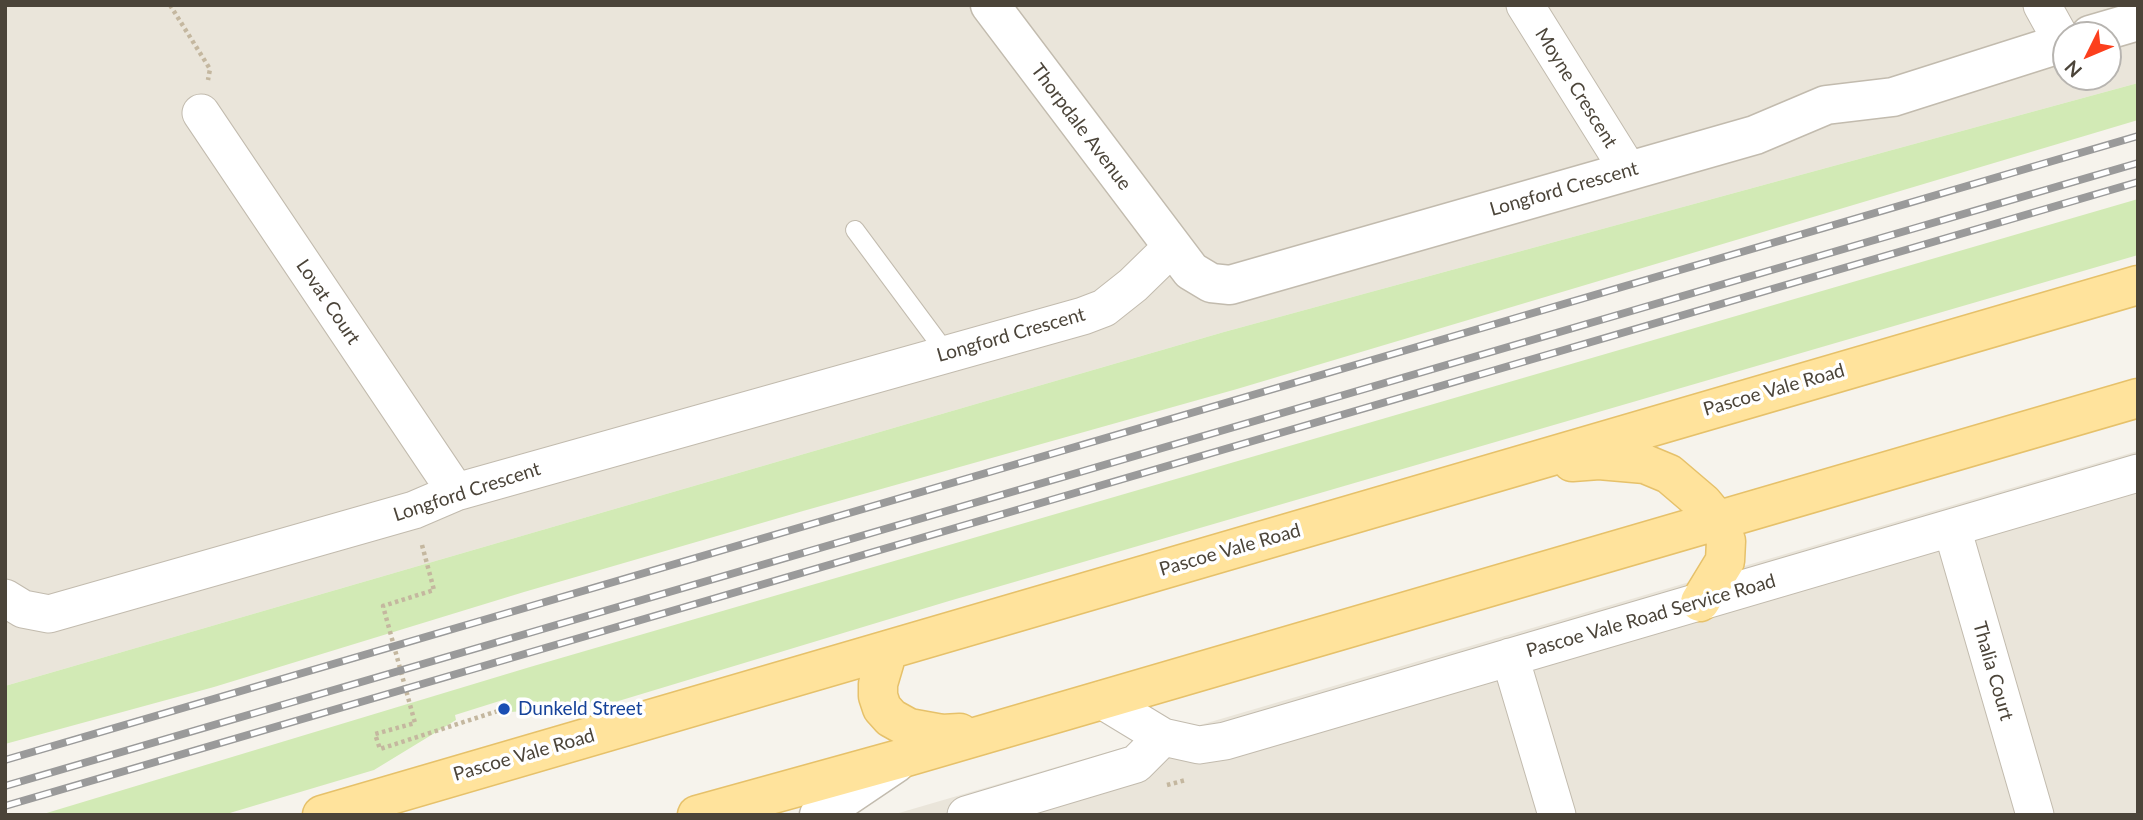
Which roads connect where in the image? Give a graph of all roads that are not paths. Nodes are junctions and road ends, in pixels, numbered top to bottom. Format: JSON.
{"nodes":[{"id":1,"x":990,"y":5,"type":"edge"},
{"id":2,"x":1525,"y":5,"type":"edge"},
{"id":3,"x":2042,"y":5,"type":"edge"},
{"id":4,"x":2056,"y":21,"type":"edge"},
{"id":5,"x":2052,"y":47,"type":"edge"},
{"id":6,"x":201,"y":113,"type":"road end"},
{"id":7,"x":1628,"y":170,"type":"junction"},
{"id":8,"x":855,"y":230,"type":"dead end"},
{"id":9,"x":1172,"y":247,"type":"junction"},
{"id":10,"x":2138,"y":285,"type":"edge"},
{"id":11,"x":947,"y":354,"type":"junction"},
{"id":12,"x":2138,"y":398,"type":"edge"},
{"id":13,"x":1522,"y":464,"type":"junction"},
{"id":14,"x":2138,"y":473,"type":"edge"},
{"id":15,"x":456,"y":492,"type":"junction"},
{"id":16,"x":1718,"y":521,"type":"junction"},
{"id":17,"x":1952,"y":528,"type":"junction"},
{"id":18,"x":5,"y":598,"type":"edge"},
{"id":19,"x":1700,"y":602,"type":"junction"},
{"id":20,"x":888,"y":650,"type":"junction"},
{"id":21,"x":1510,"y":657,"type":"junction"},
{"id":22,"x":1102,"y":700,"type":"junction"},
{"id":23,"x":1001,"y":730,"type":"junction"},
{"id":24,"x":1163,"y":737,"type":"junction"},
{"id":25,"x":903,"y":758,"type":"junction"},
{"id":26,"x":322,"y":815,"type":"edge"},
{"id":27,"x":697,"y":815,"type":"edge"},
{"id":28,"x":820,"y":815,"type":"edge"},
{"id":29,"x":966,"y":815,"type":"edge"},
{"id":30,"x":1557,"y":815,"type":"edge"},
{"id":31,"x":2035,"y":815,"type":"edge"}],
"edges":[{"from":1,"to":9,"type":"street","name":"Thorpdale Avenue"},
{"from":2,"to":7,"type":"street","name":"Moyne Crescent"},
{"from":3,"to":4,"type":"street"},
{"from":5,"to":7,"type":"street","name":"Longford Crescent"},
{"from":6,"to":15,"type":"street","name":"Lovat Court"},
{"from":7,"to":9,"type":"street","name":"Longford Crescent"},
{"from":8,"to":11,"type":"lane"},
{"from":9,"to":11,"type":"street","name":"Longford Crescent"},
{"from":10,"to":13,"type":"main road","name":"Pascoe Vale Road"},
{"from":11,"to":15,"type":"street","name":"Longford Crescent"},
{"from":12,"to":16,"type":"main road"},
{"from":13,"to":16,"type":"main road"},
{"from":13,"to":20,"type":"main road","name":"Pascoe Vale Road"},
{"from":14,"to":17,"type":"street","name":"Pascoe Vale Road Service Road"},
{"from":15,"to":18,"type":"street","name":"Longford Crescent"},
{"from":16,"to":19,"type":"main road"},
{"from":16,"to":22,"type":"main road"},
{"from":17,"to":19,"type":"street","name":"Pascoe Vale Road Service Road"},
{"from":17,"to":31,"type":"street","name":"Thalia Court"},
{"from":19,"to":21,"type":"street","name":"Pascoe Vale Road Service Road"},
{"from":20,"to":23,"type":"main road"},
{"from":20,"to":26,"type":"main road","name":"Pascoe Vale Road"},
{"from":21,"to":24,"type":"street","name":"Pascoe Vale Road Service Road"},
{"from":21,"to":30,"type":"street"},
{"from":22,"to":23,"type":"main road"},
{"from":22,"to":24,"type":"street","name":"Pascoe Vale Road Service Road"},
{"from":23,"to":25,"type":"main road"},
{"from":24,"to":29,"type":"street"},
{"from":25,"to":27,"type":"main road"},
{"from":25,"to":28,"type":"street"}]}
